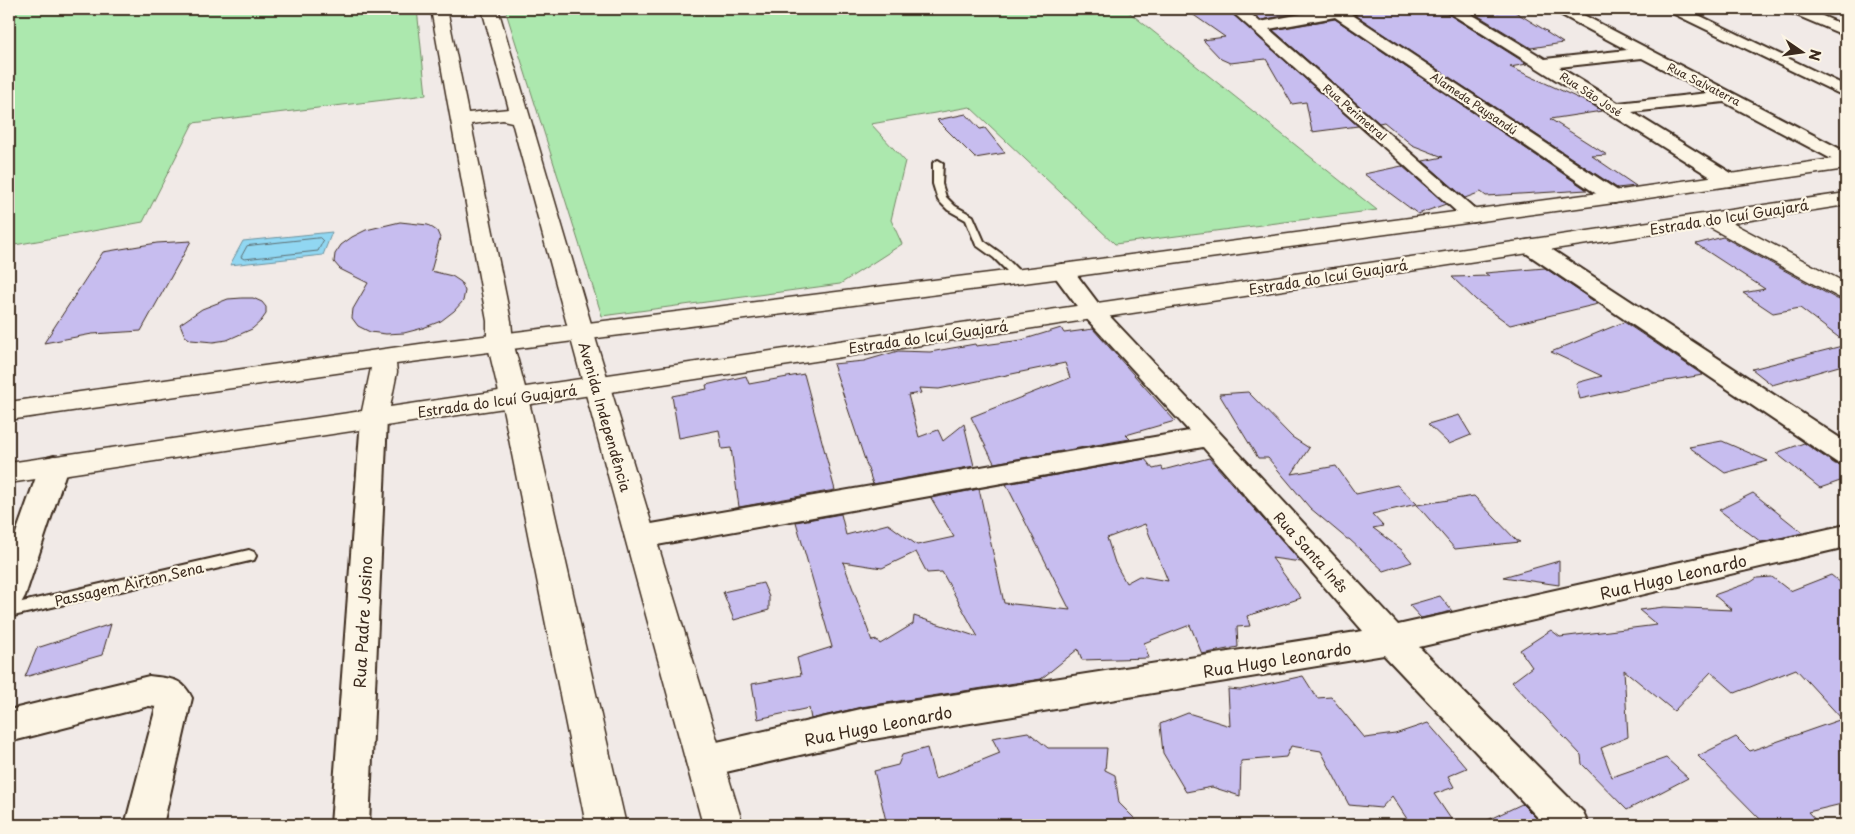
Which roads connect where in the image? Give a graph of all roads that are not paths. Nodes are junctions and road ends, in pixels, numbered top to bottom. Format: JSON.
{"nodes":[{"id":1,"x":439,"y":9,"type":"edge"},
{"id":2,"x":490,"y":9,"type":"edge"},
{"id":3,"x":1236,"y":9,"type":"edge"},
{"id":4,"x":1453,"y":9,"type":"edge"},
{"id":5,"x":1561,"y":9,"type":"edge"},
{"id":6,"x":1675,"y":9,"type":"edge"},
{"id":7,"x":1794,"y":9,"type":"edge"},
{"id":8,"x":1839,"y":9,"type":"edge"},
{"id":9,"x":1342,"y":10,"type":"edge"},
{"id":10,"x":1846,"y":12,"type":"edge"},
{"id":11,"x":1257,"y":27,"type":"junction"},
{"id":12,"x":1846,"y":31,"type":"edge"},
{"id":13,"x":1643,"y":53,"type":"junction"},
{"id":14,"x":1545,"y":64,"type":"junction"},
{"id":15,"x":1846,"y":92,"type":"edge"},
{"id":16,"x":1728,"y":96,"type":"junction"},
{"id":17,"x":1615,"y":109,"type":"junction"},
{"id":18,"x":461,"y":120,"type":"junction"},
{"id":19,"x":522,"y":121,"type":"junction"},
{"id":20,"x":1846,"y":158,"type":"edge"},
{"id":21,"x":938,"y":163,"type":"dead end"},
{"id":22,"x":1846,"y":163,"type":"edge"},
{"id":23,"x":1729,"y":180,"type":"junction"},
{"id":24,"x":1614,"y":197,"type":"junction"},
{"id":25,"x":1846,"y":199,"type":"edge"},
{"id":26,"x":1473,"y":216,"type":"junction"},
{"id":27,"x":1711,"y":220,"type":"junction"},
{"id":28,"x":1532,"y":246,"type":"junction"},
{"id":29,"x":1062,"y":271,"type":"junction"},
{"id":30,"x":1018,"y":276,"type":"junction"},
{"id":31,"x":1846,"y":292,"type":"edge"},
{"id":32,"x":1093,"y":312,"type":"junction"},
{"id":33,"x":580,"y":332,"type":"junction"},
{"id":34,"x":500,"y":342,"type":"junction"},
{"id":35,"x":383,"y":358,"type":"junction"},
{"id":36,"x":596,"y":386,"type":"junction"},
{"id":37,"x":514,"y":398,"type":"junction"},
{"id":38,"x":9,"y":411,"type":"edge"},
{"id":39,"x":374,"y":419,"type":"junction"},
{"id":40,"x":1209,"y":437,"type":"junction"},
{"id":41,"x":1846,"y":455,"type":"edge"},
{"id":42,"x":54,"y":466,"type":"junction"},
{"id":43,"x":9,"y":474,"type":"edge"},
{"id":44,"x":1846,"y":536,"type":"edge"},
{"id":45,"x":640,"y":537,"type":"junction"},
{"id":46,"x":249,"y":556,"type":"dead end"},
{"id":47,"x":9,"y":596,"type":"edge"},
{"id":48,"x":9,"y":611,"type":"edge"},
{"id":49,"x":1391,"y":640,"type":"junction"},
{"id":50,"x":9,"y":726,"type":"edge"},
{"id":51,"x":704,"y":761,"type":"junction"},
{"id":52,"x":144,"y":825,"type":"edge"},
{"id":53,"x":350,"y":825,"type":"edge"},
{"id":54,"x":606,"y":825,"type":"edge"},
{"id":55,"x":722,"y":825,"type":"edge"},
{"id":56,"x":1570,"y":825,"type":"edge"}],
"edges":[{"from":1,"to":18,"type":"main road"},
{"from":2,"to":19,"type":"main road","name":"Avenida Independência"},
{"from":3,"to":11,"type":"street","name":"Rua Perimetral"},
{"from":4,"to":14,"type":"street","name":"Rua São José"},
{"from":5,"to":13,"type":"street","name":"Rua Salvaterra"},
{"from":6,"to":15,"type":"street"},
{"from":7,"to":12,"type":"street"},
{"from":8,"to":10,"type":"main road"},
{"from":9,"to":11,"type":"street"},
{"from":9,"to":24,"type":"street","name":"Alameda Paysandú"},
{"from":11,"to":26,"type":"street","name":"Rua Perimetral"},
{"from":13,"to":14,"type":"street"},
{"from":13,"to":16,"type":"street","name":"Rua Salvaterra"},
{"from":14,"to":17,"type":"street","name":"Rua São José"},
{"from":16,"to":17,"type":"street"},
{"from":16,"to":20,"type":"street","name":"Rua Salvaterra"},
{"from":17,"to":23,"type":"street","name":"Rua São José"},
{"from":18,"to":19,"type":"main road"},
{"from":18,"to":34,"type":"main road"},
{"from":19,"to":33,"type":"main road","name":"Avenida Independência"},
{"from":21,"to":30,"type":"lane"},
{"from":22,"to":23,"type":"main road"},
{"from":23,"to":24,"type":"main road"},
{"from":24,"to":26,"type":"main road"},
{"from":25,"to":27,"type":"main road","name":"Estrada do Icuí Guajará"},
{"from":26,"to":29,"type":"main road"},
{"from":27,"to":28,"type":"main road","name":"Estrada do Icuí Guajará"},
{"from":27,"to":31,"type":"main road"},
{"from":28,"to":32,"type":"main road","name":"Estrada do Icuí Guajará"},
{"from":28,"to":41,"type":"street"},
{"from":29,"to":30,"type":"main road"},
{"from":29,"to":32,"type":"street","name":"Rua Santa Inês"},
{"from":30,"to":33,"type":"main road"},
{"from":32,"to":36,"type":"main road","name":"Estrada do Icuí Guajará"},
{"from":32,"to":40,"type":"street","name":"Rua Santa Inês"},
{"from":33,"to":34,"type":"main road"},
{"from":33,"to":36,"type":"main road","name":"Avenida Independência"},
{"from":34,"to":35,"type":"main road"},
{"from":34,"to":37,"type":"main road"},
{"from":35,"to":38,"type":"main road"},
{"from":35,"to":39,"type":"main road"},
{"from":36,"to":37,"type":"main road","name":"Estrada do Icuí Guajará"},
{"from":36,"to":45,"type":"main road","name":"Avenida Independência"},
{"from":37,"to":39,"type":"main road","name":"Estrada do Icuí Guajará"},
{"from":37,"to":54,"type":"main road"},
{"from":39,"to":42,"type":"main road","name":"Estrada do Icuí Guajará"},
{"from":39,"to":53,"type":"street","name":"Rua Padre Josino"},
{"from":40,"to":45,"type":"street"},
{"from":40,"to":49,"type":"street","name":"Rua Santa Inês"},
{"from":42,"to":43,"type":"main road","name":"Estrada do Icuí Guajará"},
{"from":42,"to":47,"type":"street"},
{"from":44,"to":49,"type":"street","name":"Rua Hugo Leonardo"},
{"from":45,"to":51,"type":"main road","name":"Avenida Independência"},
{"from":46,"to":48,"type":"lane","name":"Passagem Airton Sena"},
{"from":49,"to":51,"type":"street","name":"Rua Hugo Leonardo"},
{"from":49,"to":56,"type":"street","name":"Rua Santa Inês"},
{"from":50,"to":52,"type":"street"},
{"from":51,"to":55,"type":"main road","name":"Avenida Independência"}]}
